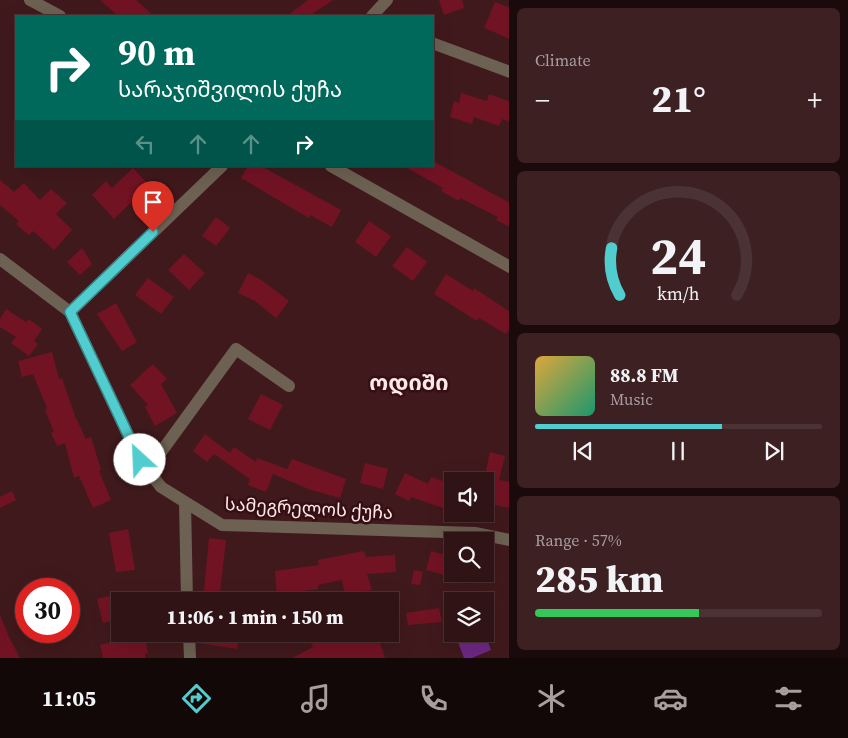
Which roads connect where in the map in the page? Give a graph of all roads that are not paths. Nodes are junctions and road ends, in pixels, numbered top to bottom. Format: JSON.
{"nodes":[{"id":1,"x":30,"y":0,"type":"edge"},
{"id":2,"x":387,"y":0,"type":"edge"},
{"id":3,"x":58,"y":15,"type":"edge"},
{"id":4,"x":373,"y":15,"type":"edge"},
{"id":5,"x":434,"y":44,"type":"edge"},
{"id":6,"x":509,"y":72,"type":"edge"},
{"id":7,"x":221,"y":167,"type":"edge"},
{"id":8,"x":333,"y":167,"type":"edge"},
{"id":9,"x":0,"y":259,"type":"edge"},
{"id":10,"x":509,"y":267,"type":"edge"},
{"id":11,"x":70,"y":312,"type":"junction"},
{"id":12,"x":289,"y":386,"type":"dead end"},
{"id":13,"x":148,"y":470,"type":"junction"},
{"id":14,"x":185,"y":502,"type":"junction"},
{"id":15,"x":509,"y":540,"type":"edge"},
{"id":16,"x":187,"y":592,"type":"edge"},
{"id":17,"x":189,"y":642,"type":"edge"},
{"id":18,"x":190,"y":658,"type":"edge"}],
"edges":[{"from":1,"to":3,"type":"street"},
{"from":2,"to":4,"type":"street"},
{"from":5,"to":6,"type":"street"},
{"from":7,"to":11,"type":"street"},
{"from":8,"to":10,"type":"street"},
{"from":9,"to":11,"type":"street","name":"სამეგრელოს ქუჩა"},
{"from":11,"to":13,"type":"street","name":"სამეგრელოს ქუჩა"},
{"from":12,"to":13,"type":"street"},
{"from":13,"to":14,"type":"street","name":"სამეგრელოს ქუჩა"},
{"from":14,"to":15,"type":"street","name":"სამეგრელოს ქუჩა"},
{"from":14,"to":16,"type":"street"},
{"from":17,"to":18,"type":"street"}]}
